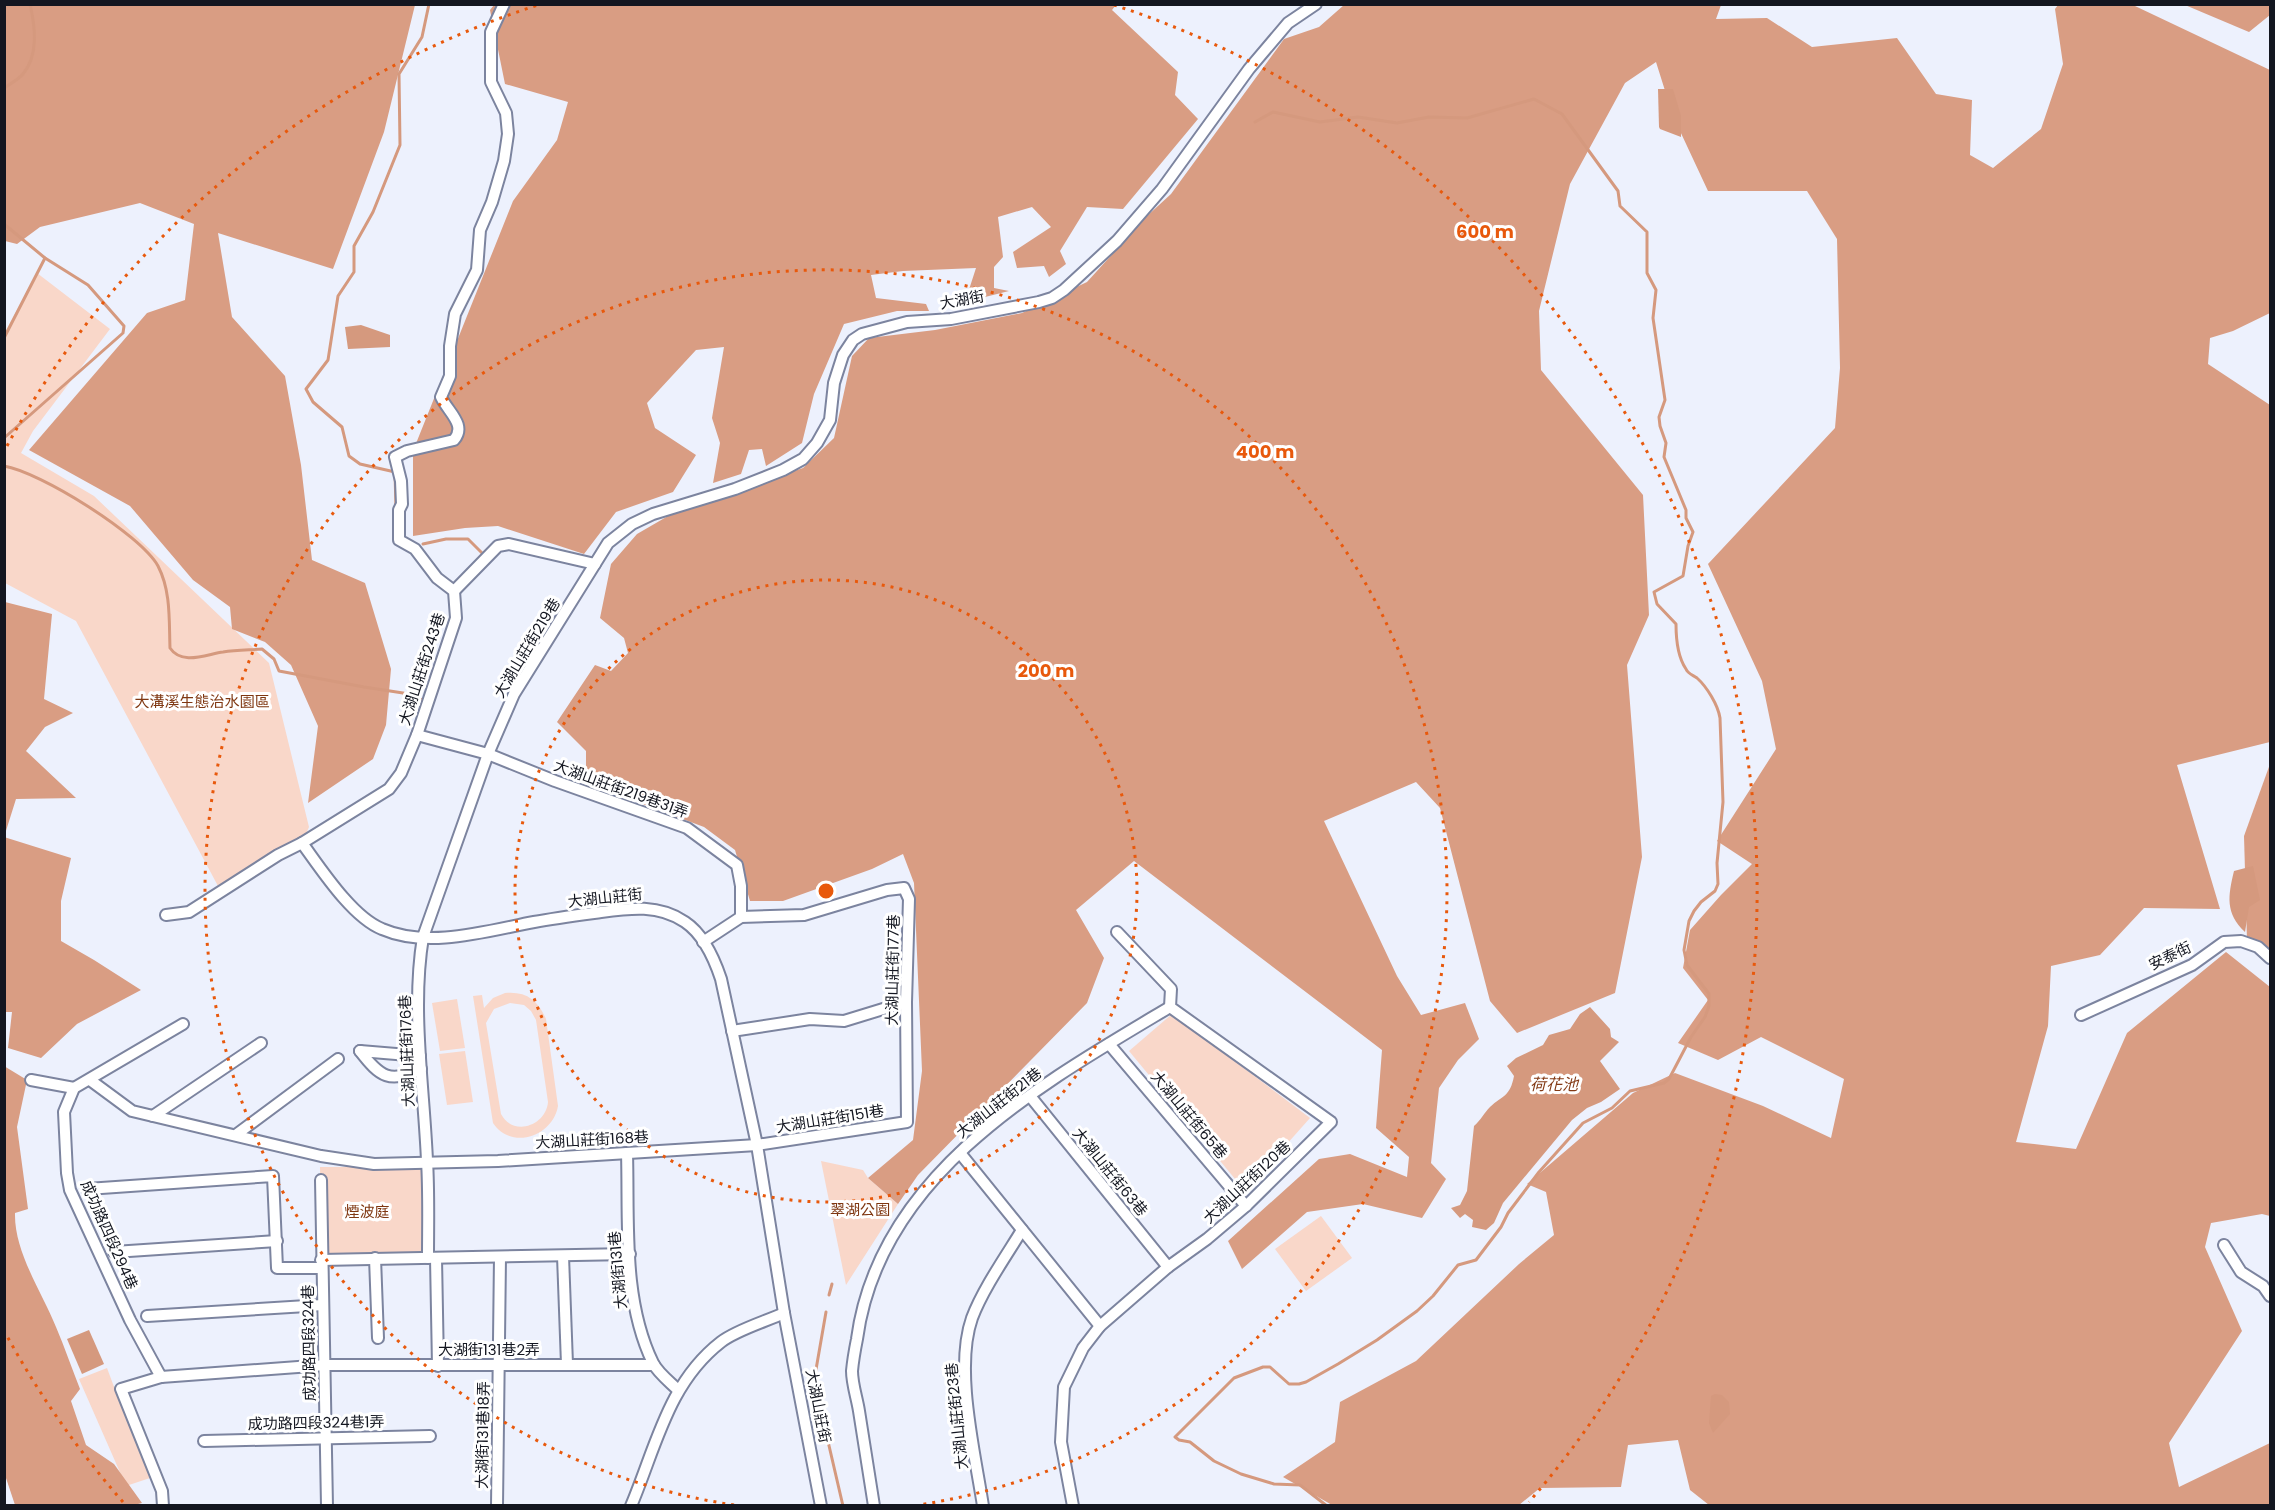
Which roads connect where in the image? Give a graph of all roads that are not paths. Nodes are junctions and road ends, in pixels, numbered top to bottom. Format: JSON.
{"nodes":[{"id":1,"x":504,"y":4,"type":"edge"},
{"id":2,"x":1316,"y":4,"type":"edge"},
{"id":3,"x":595,"y":564,"type":"junction"},
{"id":4,"x":454,"y":591,"type":"junction"},
{"id":5,"x":417,"y":735,"type":"junction"},
{"id":6,"x":488,"y":754,"type":"junction"},
{"id":7,"x":302,"y":843,"type":"junction"},
{"id":8,"x":166,"y":915,"type":"dead end"},
{"id":9,"x":741,"y":916,"type":"junction"},
{"id":10,"x":1117,"y":932,"type":"dead end"},
{"id":11,"x":423,"y":937,"type":"junction"},
{"id":12,"x":703,"y":942,"type":"junction"},
{"id":13,"x":2271,"y":958,"type":"edge"},
{"id":14,"x":906,"y":1002,"type":"junction"},
{"id":15,"x":1170,"y":1007,"type":"junction"},
{"id":16,"x":2081,"y":1015,"type":"dead end"},
{"id":17,"x":183,"y":1024,"type":"dead end"},
{"id":18,"x":732,"y":1031,"type":"junction"},
{"id":19,"x":261,"y":1043,"type":"dead end"},
{"id":20,"x":1109,"y":1044,"type":"junction"},
{"id":21,"x":420,"y":1056,"type":"junction"},
{"id":22,"x":338,"y":1059,"type":"dead end"},
{"id":23,"x":421,"y":1070,"type":"junction"},
{"id":24,"x":31,"y":1080,"type":"dead end"},
{"id":25,"x":90,"y":1080,"type":"junction"},
{"id":26,"x":74,"y":1088,"type":"junction"},
{"id":27,"x":1030,"y":1096,"type":"junction"},
{"id":28,"x":153,"y":1116,"type":"junction"},
{"id":29,"x":907,"y":1122,"type":"joint"},
{"id":30,"x":237,"y":1134,"type":"junction"},
{"id":31,"x":757,"y":1145,"type":"junction"},
{"id":32,"x":627,"y":1153,"type":"junction"},
{"id":33,"x":960,"y":1153,"type":"junction"},
{"id":34,"x":428,"y":1163,"type":"junction"},
{"id":35,"x":321,"y":1180,"type":"dead end"},
{"id":36,"x":87,"y":1189,"type":"dead end"},
{"id":37,"x":1246,"y":1206,"type":"junction"},
{"id":38,"x":1022,"y":1230,"type":"junction"},
{"id":39,"x":277,"y":1241,"type":"junction"},
{"id":40,"x":2224,"y":1245,"type":"dead end"},
{"id":41,"x":114,"y":1252,"type":"dead end"},
{"id":42,"x":630,"y":1254,"type":"junction"},
{"id":43,"x":563,"y":1256,"type":"junction"},
{"id":44,"x":500,"y":1257,"type":"junction"},
{"id":45,"x":375,"y":1258,"type":"junction"},
{"id":46,"x":432,"y":1258,"type":"junction"},
{"id":47,"x":322,"y":1264,"type":"junction"},
{"id":48,"x":1168,"y":1267,"type":"junction"},
{"id":49,"x":2271,"y":1296,"type":"edge"},
{"id":50,"x":323,"y":1305,"type":"junction"},
{"id":51,"x":784,"y":1313,"type":"junction"},
{"id":52,"x":147,"y":1317,"type":"dead end"},
{"id":53,"x":1100,"y":1326,"type":"junction"},
{"id":54,"x":378,"y":1338,"type":"dead end"},
{"id":55,"x":567,"y":1364,"type":"junction"},
{"id":56,"x":325,"y":1365,"type":"junction"},
{"id":57,"x":500,"y":1365,"type":"junction"},
{"id":58,"x":654,"y":1365,"type":"junction"},
{"id":59,"x":438,"y":1366,"type":"junction"},
{"id":60,"x":161,"y":1377,"type":"junction"},
{"id":61,"x":678,"y":1390,"type":"junction"},
{"id":62,"x":430,"y":1436,"type":"dead end"},
{"id":63,"x":326,"y":1437,"type":"junction"},
{"id":64,"x":204,"y":1440,"type":"dead end"},
{"id":65,"x":163,"y":1506,"type":"edge"},
{"id":66,"x":327,"y":1506,"type":"edge"},
{"id":67,"x":497,"y":1506,"type":"edge"},
{"id":68,"x":631,"y":1506,"type":"edge"},
{"id":69,"x":821,"y":1506,"type":"edge"},
{"id":70,"x":874,"y":1506,"type":"edge"},
{"id":71,"x":983,"y":1506,"type":"edge"},
{"id":72,"x":1073,"y":1506,"type":"edge"}],
"edges":[{"from":1,"to":4,"type":"street"},
{"from":2,"to":3,"type":"street","name":"大湖街"},
{"from":3,"to":4,"type":"street"},
{"from":3,"to":6,"type":"street","name":"大湖山莊街219巷"},
{"from":4,"to":5,"type":"street","name":"大湖山莊街243巷"},
{"from":5,"to":6,"type":"street","name":"大湖山莊街219巷31弄"},
{"from":5,"to":7,"type":"street","name":"大湖山莊街243巷"},
{"from":6,"to":9,"type":"street","name":"大湖山莊街219巷31弄"},
{"from":6,"to":11,"type":"street","name":"大湖山莊街219巷"},
{"from":7,"to":8,"type":"street","name":"大湖山莊街243巷"},
{"from":7,"to":11,"type":"street","name":"大湖山莊街"},
{"from":9,"to":12,"type":"street"},
{"from":9,"to":14,"type":"street","name":"大湖山莊街177巷"},
{"from":10,"to":15,"type":"street"},
{"from":11,"to":12,"type":"street","name":"大湖山莊街"},
{"from":11,"to":21,"type":"street","name":"大湖山莊街176巷"},
{"from":12,"to":18,"type":"street","name":"大湖山莊街"},
{"from":13,"to":16,"type":"street","name":"安泰街"},
{"from":14,"to":18,"type":"street"},
{"from":14,"to":29,"type":"street","name":"大湖山莊街177巷"},
{"from":15,"to":20,"type":"street","name":"大湖山莊街21巷"},
{"from":15,"to":37,"type":"street","name":"大湖山莊街120巷"},
{"from":17,"to":25,"type":"street"},
{"from":18,"to":31,"type":"street","name":"大湖山莊街"},
{"from":19,"to":28,"type":"street"},
{"from":20,"to":27,"type":"street","name":"大湖山莊街21巷"},
{"from":20,"to":37,"type":"street","name":"大湖山莊街65巷"},
{"from":21,"to":23,"type":"street","name":"大湖山莊街176巷"},
{"from":21,"to":23,"type":"street"},
{"from":22,"to":30,"type":"street"},
{"from":23,"to":34,"type":"street","name":"大湖山莊街176巷"},
{"from":24,"to":26,"type":"street"},
{"from":25,"to":26,"type":"street"},
{"from":25,"to":28,"type":"street"},
{"from":26,"to":60,"type":"street","name":"成功路四段294巷"},
{"from":27,"to":33,"type":"street","name":"大湖山莊街21巷"},
{"from":27,"to":48,"type":"street","name":"大湖山莊街63巷"},
{"from":28,"to":30,"type":"street"},
{"from":29,"to":31,"type":"street","name":"大湖山莊街151巷"},
{"from":30,"to":34,"type":"street"},
{"from":31,"to":32,"type":"street","name":"大湖山莊街168巷"},
{"from":31,"to":51,"type":"street","name":"大湖山莊街"},
{"from":32,"to":34,"type":"street","name":"大湖山莊街168巷"},
{"from":32,"to":42,"type":"street","name":"大湖街131巷"},
{"from":33,"to":38,"type":"street"},
{"from":33,"to":70,"type":"street","name":"大湖山莊街21巷"},
{"from":34,"to":46,"type":"street"},
{"from":35,"to":47,"type":"street","name":"成功路四段324巷"},
{"from":36,"to":39,"type":"street"},
{"from":37,"to":48,"type":"street","name":"大湖山莊街120巷"},
{"from":38,"to":53,"type":"street"},
{"from":38,"to":71,"type":"street","name":"大湖山莊街23巷"},
{"from":39,"to":41,"type":"street"},
{"from":39,"to":47,"type":"street"},
{"from":40,"to":49,"type":"street"},
{"from":42,"to":43,"type":"street"},
{"from":42,"to":58,"type":"street","name":"大湖街131巷"},
{"from":43,"to":44,"type":"street"},
{"from":43,"to":55,"type":"street"},
{"from":44,"to":46,"type":"street"},
{"from":44,"to":57,"type":"street","name":"大湖街131巷18弄"},
{"from":45,"to":46,"type":"street"},
{"from":45,"to":47,"type":"street"},
{"from":45,"to":54,"type":"street"},
{"from":46,"to":59,"type":"street"},
{"from":47,"to":50,"type":"street","name":"成功路四段324巷"},
{"from":48,"to":53,"type":"street","name":"大湖山莊街120巷"},
{"from":50,"to":52,"type":"street"},
{"from":50,"to":56,"type":"street","name":"成功路四段324巷"},
{"from":51,"to":61,"type":"street"},
{"from":51,"to":69,"type":"street","name":"大湖山莊街"},
{"from":53,"to":72,"type":"street","name":"大湖山莊街120巷"},
{"from":55,"to":57,"type":"street","name":"大湖街131巷2弄"},
{"from":55,"to":58,"type":"street","name":"大湖街131巷2弄"},
{"from":56,"to":59,"type":"street","name":"大湖街131巷2弄"},
{"from":56,"to":60,"type":"street","name":"大湖街131巷2弄"},
{"from":56,"to":63,"type":"street","name":"成功路四段324巷"},
{"from":57,"to":59,"type":"street","name":"大湖街131巷2弄"},
{"from":57,"to":67,"type":"street","name":"大湖街131巷18弄"},
{"from":58,"to":61,"type":"street","name":"大湖街131巷"},
{"from":60,"to":65,"type":"street"},
{"from":61,"to":68,"type":"street"},
{"from":62,"to":63,"type":"street","name":"成功路四段324巷1弄"},
{"from":63,"to":64,"type":"street","name":"成功路四段324巷1弄"},
{"from":63,"to":66,"type":"street","name":"成功路四段324巷"}]}
